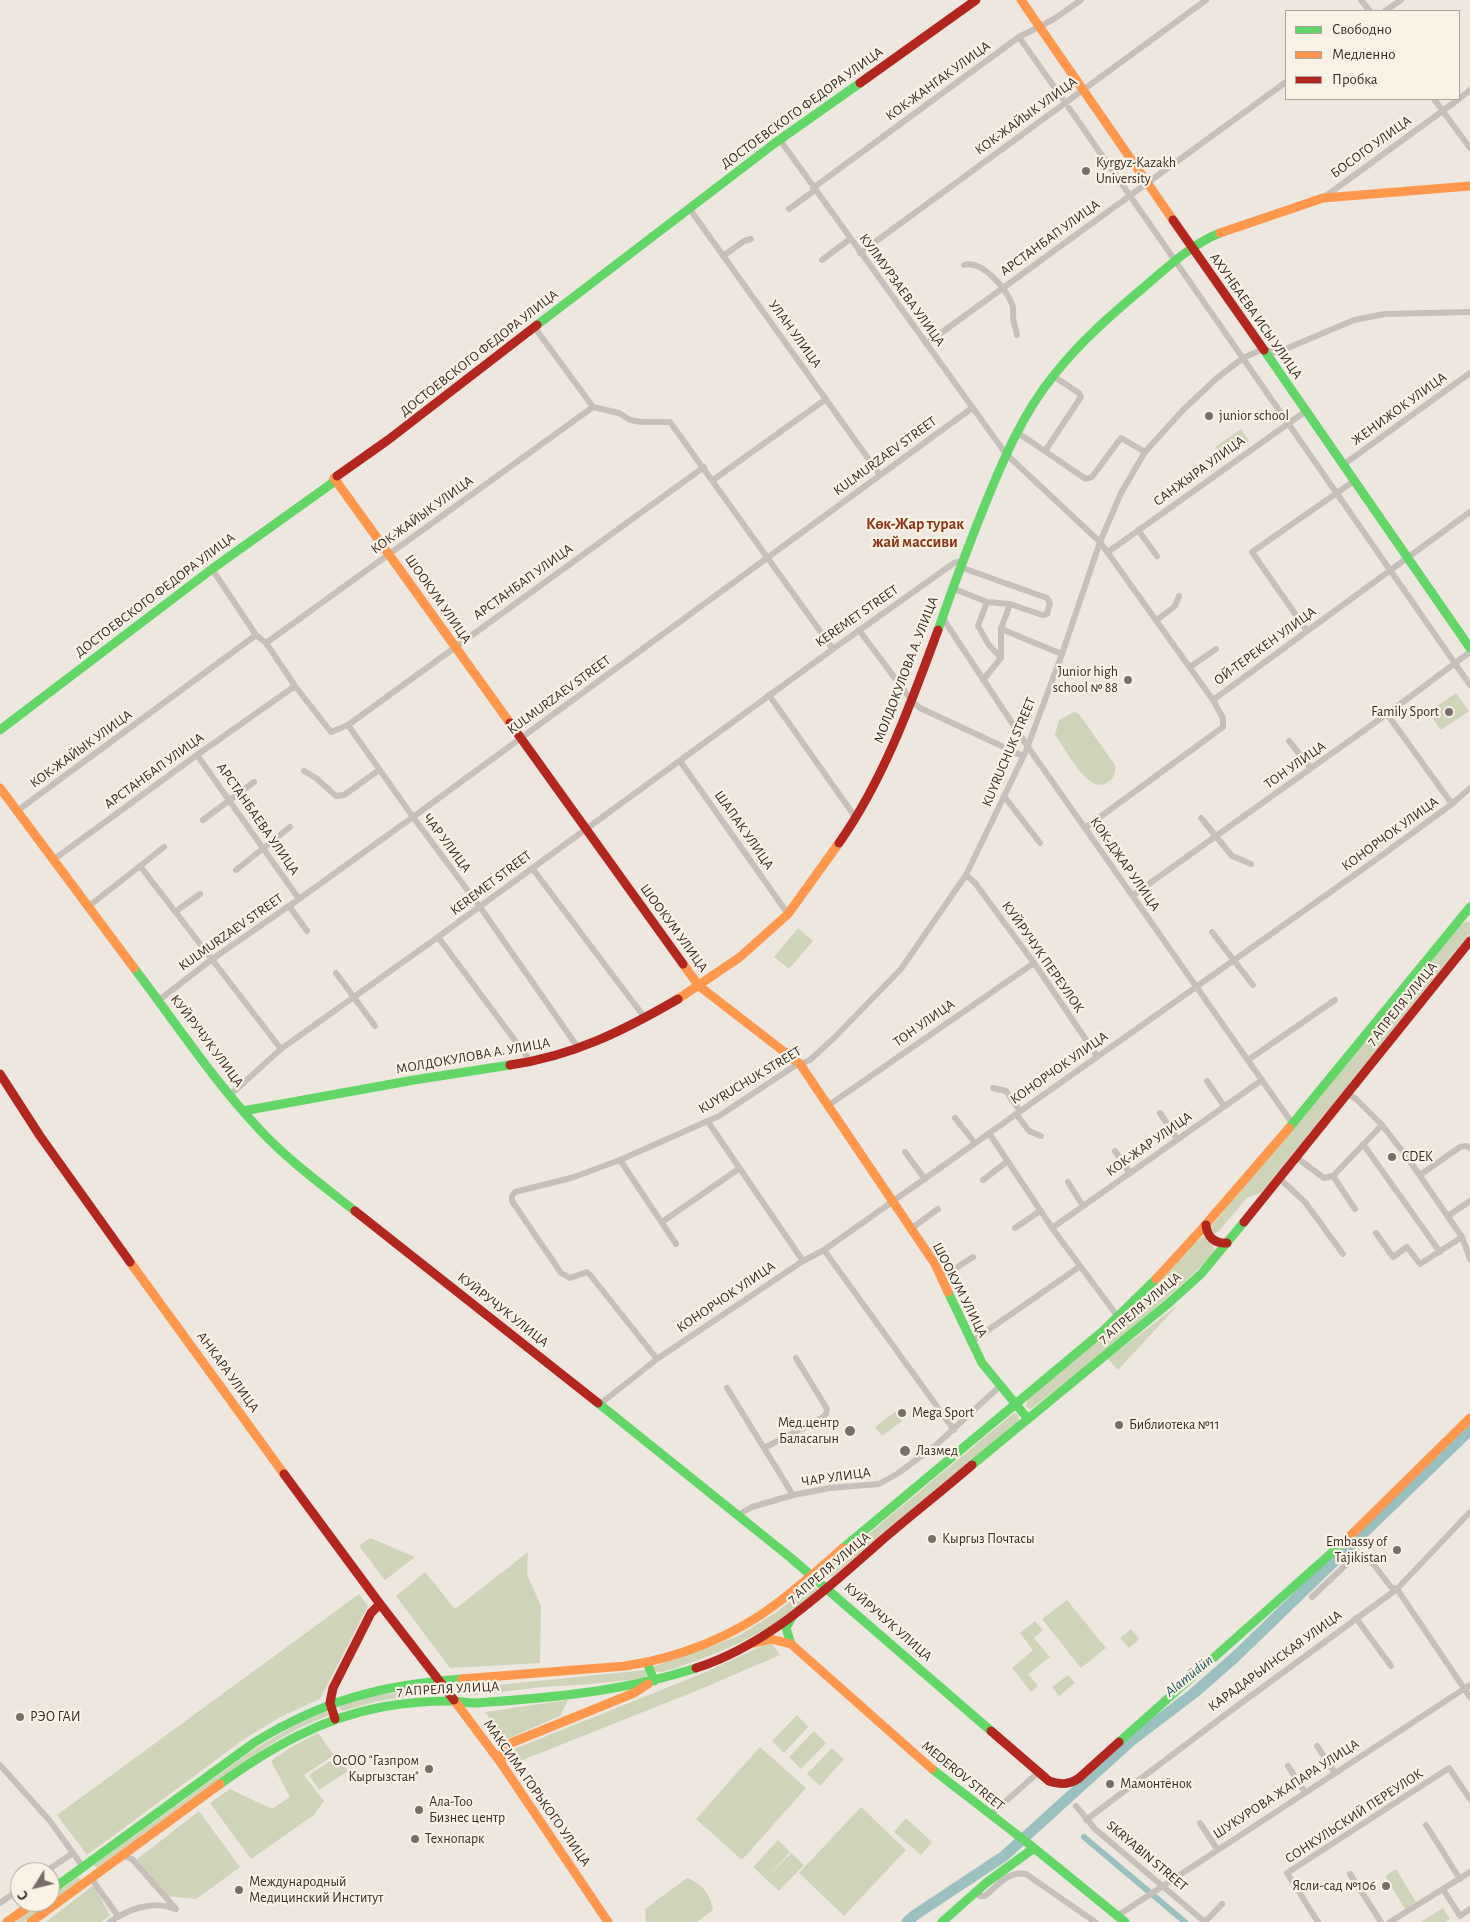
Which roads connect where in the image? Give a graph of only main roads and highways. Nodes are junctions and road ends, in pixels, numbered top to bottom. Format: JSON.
{"nodes":[{"id":1,"x":976,"y":0,"type":"edge"},
{"id":2,"x":1021,"y":0,"type":"edge"},
{"id":3,"x":1470,"y":186,"type":"edge"},
{"id":4,"x":1192,"y":248,"type":"junction"},
{"id":5,"x":334,"y":478,"type":"junction"},
{"id":6,"x":1470,"y":650,"type":"edge"},
{"id":7,"x":0,"y":730,"type":"edge"},
{"id":8,"x":0,"y":788,"type":"edge"},
{"id":9,"x":1468,"y":913,"type":"edge"},
{"id":10,"x":1470,"y":941,"type":"edge"},
{"id":11,"x":699,"y":986,"type":"junction"},
{"id":12,"x":0,"y":1074,"type":"edge"},
{"id":13,"x":243,"y":1111,"type":"junction"},
{"id":14,"x":1206,"y":1225,"type":"junction"},
{"id":15,"x":1227,"y":1243,"type":"junction"},
{"id":16,"x":1016,"y":1404,"type":"junction"},
{"id":17,"x":1470,"y":1418,"type":"edge"},
{"id":18,"x":1028,"y":1419,"type":"junction"},
{"id":19,"x":812,"y":1575,"type":"junction"},
{"id":20,"x":827,"y":1588,"type":"junction"},
{"id":21,"x":380,"y":1604,"type":"junction"},
{"id":22,"x":792,"y":1618,"type":"junction"},
{"id":23,"x":790,"y":1644,"type":"junction"},
{"id":24,"x":744,"y":1647,"type":"junction"},
{"id":25,"x":647,"y":1662,"type":"junction"},
{"id":26,"x":654,"y":1681,"type":"junction"},
{"id":27,"x":441,"y":1682,"type":"junction"},
{"id":28,"x":456,"y":1701,"type":"junction"},
{"id":29,"x":330,"y":1704,"type":"junction"},
{"id":30,"x":335,"y":1720,"type":"junction"},
{"id":31,"x":501,"y":1763,"type":"junction"},
{"id":32,"x":1032,"y":1846,"type":"junction"},
{"id":33,"x":83,"y":1867,"type":"junction"},
{"id":34,"x":91,"y":1878,"type":"junction"},
{"id":35,"x":60,"y":1884,"type":"edge"},
{"id":36,"x":21,"y":1912,"type":"edge"},
{"id":37,"x":7,"y":1922,"type":"edge"},
{"id":38,"x":32,"y":1922,"type":"edge"},
{"id":39,"x":608,"y":1922,"type":"edge"},
{"id":40,"x":942,"y":1922,"type":"edge"},
{"id":41,"x":1125,"y":1922,"type":"edge"}],
"edges":[{"from":1,"to":5,"type":"main road","name":"ДОСТОЕВСКОГО ФЕДОРА УЛИЦА"},
{"from":2,"to":4,"type":"main road","name":"АХУНБАЕВА ИСЫ УЛИЦА"},
{"from":3,"to":4,"type":"main road","name":"МОЛДОКУЛОВА А. УЛИЦА"},
{"from":4,"to":6,"type":"main road","name":"АХУНБАЕВА ИСЫ УЛИЦА"},
{"from":4,"to":11,"type":"main road","name":"МОЛДОКУЛОВА А. УЛИЦА"},
{"from":5,"to":7,"type":"main road","name":"ДОСТОЕВСКОГО ФЕДОРА УЛИЦА"},
{"from":5,"to":11,"type":"main road","name":"ШООКУМ УЛИЦА"},
{"from":8,"to":13,"type":"main road","name":"КУЙРУЧУК УЛИЦА"},
{"from":9,"to":14,"type":"main road","name":"7 АПРЕЛЯ УЛИЦА"},
{"from":10,"to":15,"type":"main road","name":"7 АПРЕЛЯ УЛИЦА"},
{"from":11,"to":13,"type":"main road","name":"МОЛДОКУЛОВА А. УЛИЦА"},
{"from":11,"to":16,"type":"main road","name":"ШООКУМ УЛИЦА"},
{"from":12,"to":21,"type":"main road","name":"АНКАРА УЛИЦА"},
{"from":13,"to":19,"type":"main road","name":"КУЙРУЧУК УЛИЦА"},
{"from":14,"to":15,"type":"main road"},
{"from":14,"to":16,"type":"main road","name":"7 АПРЕЛЯ УЛИЦА"},
{"from":15,"to":18,"type":"main road","name":"7 АПРЕЛЯ УЛИЦА"},
{"from":16,"to":18,"type":"main road","name":"ШООКУМ УЛИЦА"},
{"from":16,"to":19,"type":"main road","name":"7 АПРЕЛЯ УЛИЦА"},
{"from":17,"to":20,"type":"main road","name":"КУЙРУЧУК УЛИЦА"},
{"from":18,"to":20,"type":"main road","name":"7 АПРЕЛЯ УЛИЦА"},
{"from":19,"to":20,"type":"main road","name":"КУЙРУЧУК УЛИЦА"},
{"from":19,"to":25,"type":"main road","name":"7 АПРЕЛЯ УЛИЦА"},
{"from":20,"to":22,"type":"main road","name":"7 АПРЕЛЯ УЛИЦА"},
{"from":21,"to":27,"type":"main road","name":"АНКАРА УЛИЦА"},
{"from":21,"to":29,"type":"main road"},
{"from":22,"to":23,"type":"main road"},
{"from":22,"to":24,"type":"main road","name":"7 АПРЕЛЯ УЛИЦА"},
{"from":23,"to":24,"type":"main road"},
{"from":23,"to":32,"type":"main road","name":"MEDEROV STREET"},
{"from":24,"to":26,"type":"main road","name":"7 АПРЕЛЯ УЛИЦА"},
{"from":25,"to":26,"type":"main road"},
{"from":25,"to":27,"type":"main road","name":"7 АПРЕЛЯ УЛИЦА"},
{"from":26,"to":28,"type":"main road","name":"7 АПРЕЛЯ УЛИЦА"},
{"from":26,"to":31,"type":"main road"},
{"from":27,"to":28,"type":"main road","name":"МАКСИМА ГОРЬКОГО УЛИЦА"},
{"from":27,"to":29,"type":"main road","name":"7 АПРЕЛЯ УЛИЦА"},
{"from":28,"to":30,"type":"main road","name":"7 АПРЕЛЯ УЛИЦА"},
{"from":28,"to":31,"type":"main road","name":"МАКСИМА ГОРЬКОГО УЛИЦА"},
{"from":29,"to":30,"type":"main road"},
{"from":29,"to":33,"type":"main road","name":"7 АПРЕЛЯ УЛИЦА"},
{"from":30,"to":34,"type":"main road","name":"7 АПРЕЛЯ УЛИЦА"},
{"from":31,"to":39,"type":"main road","name":"МАКСИМА ГОРЬКОГО УЛИЦА"},
{"from":32,"to":40,"type":"main road"},
{"from":32,"to":41,"type":"main road","name":"MEDEROV STREET"},
{"from":33,"to":34,"type":"main road"},
{"from":33,"to":35,"type":"main road","name":"7 АПРЕЛЯ УЛИЦА"},
{"from":34,"to":38,"type":"main road","name":"7 АПРЕЛЯ УЛИЦА"},
{"from":36,"to":37,"type":"main road"}]}
